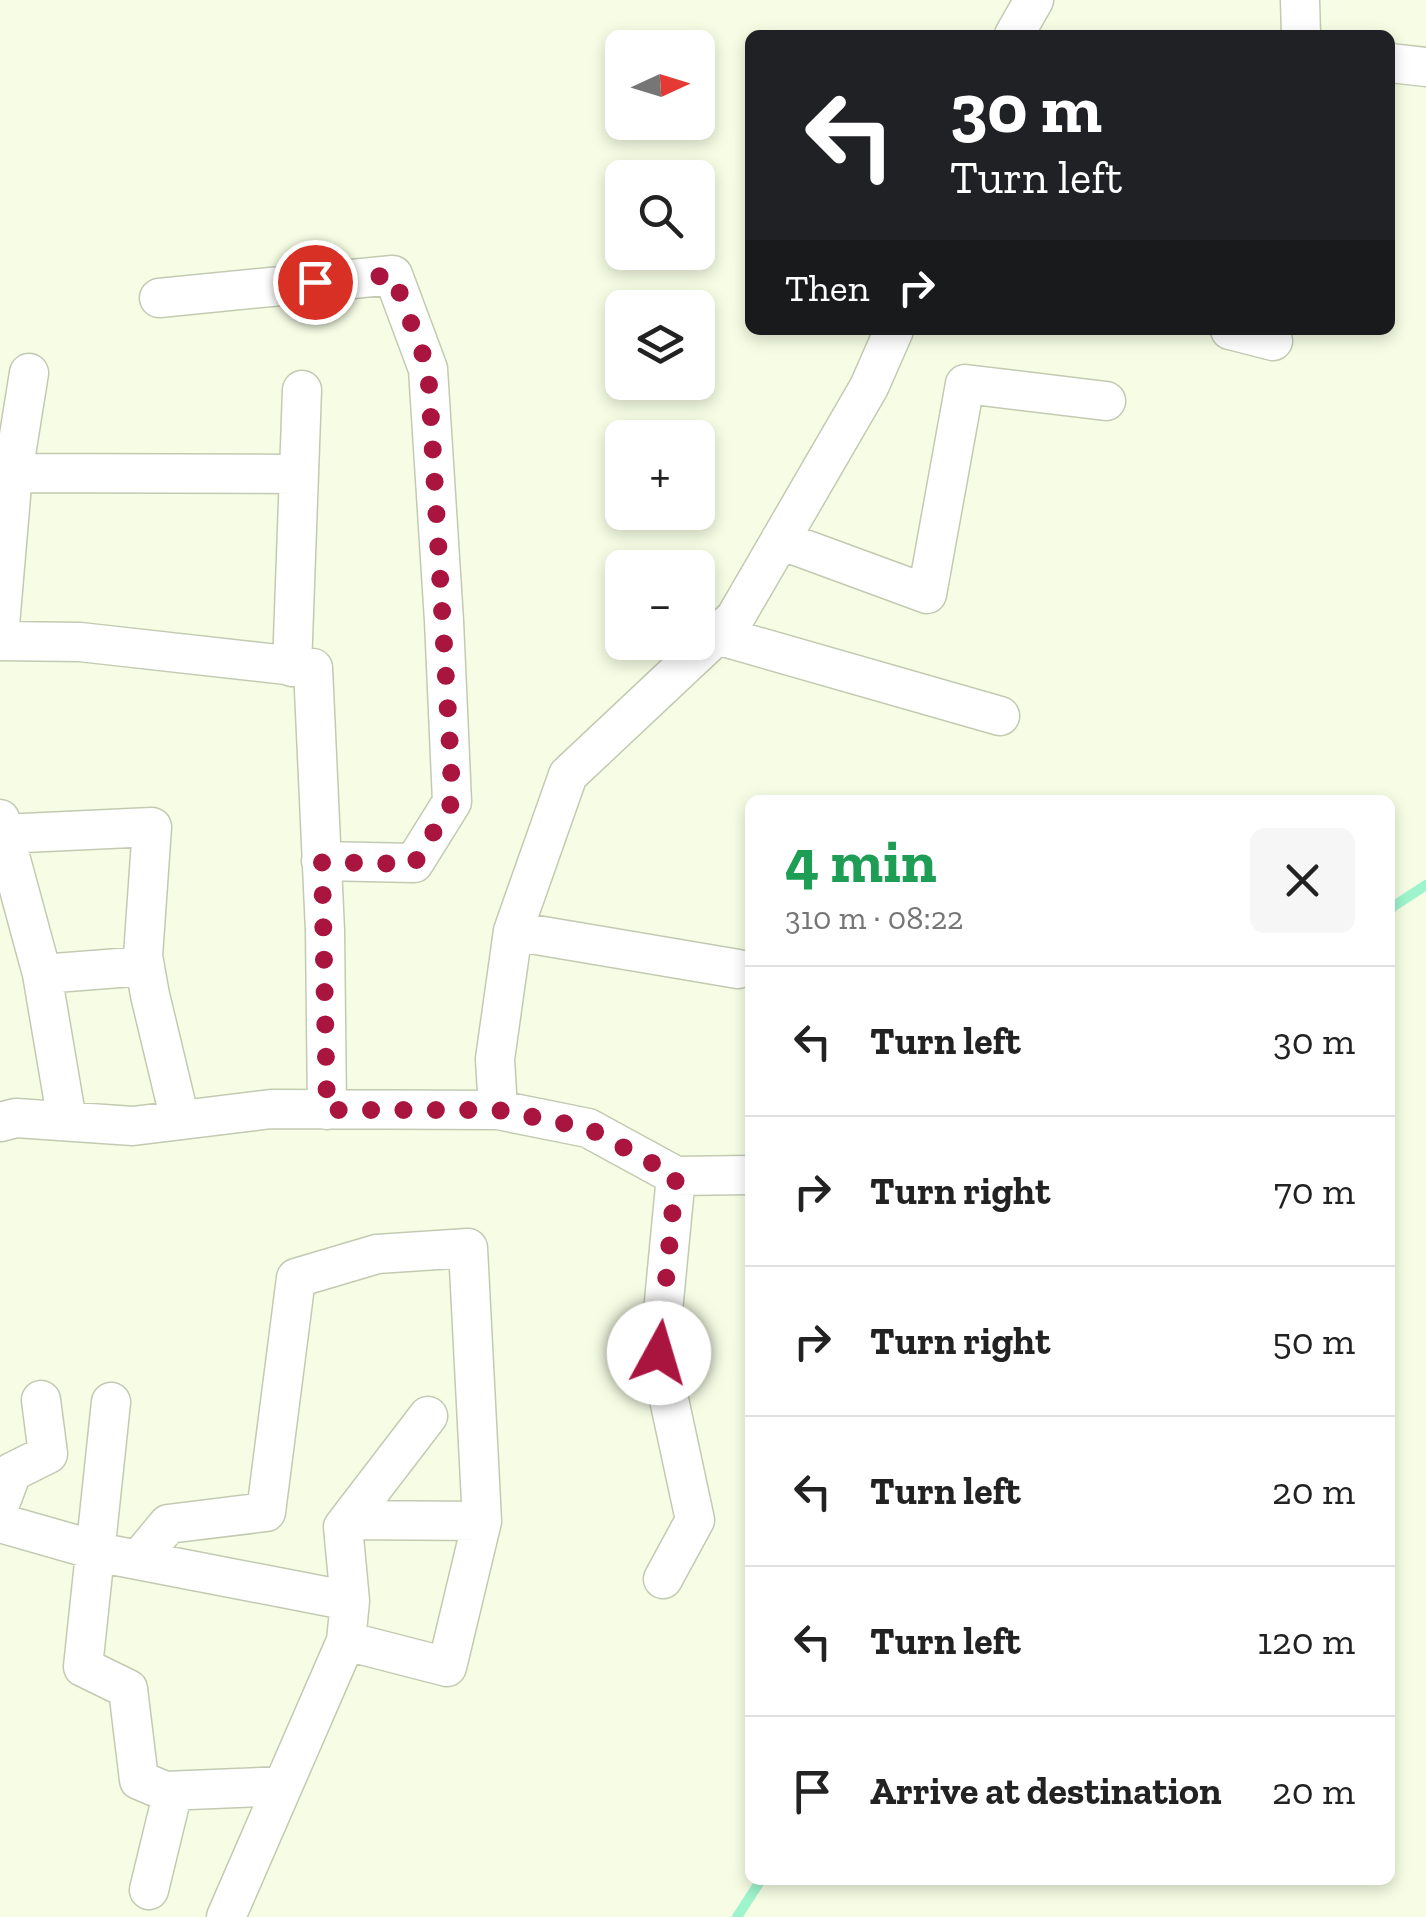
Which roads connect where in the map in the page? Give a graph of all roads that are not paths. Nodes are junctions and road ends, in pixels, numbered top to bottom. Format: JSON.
{"nodes":[{"id":1,"x":1034,"y":0,"type":"edge"},
{"id":2,"x":1300,"y":0,"type":"edge"},
{"id":3,"x":1017,"y":30,"type":"edge"},
{"id":4,"x":1301,"y":30,"type":"edge"},
{"id":5,"x":1395,"y":64,"type":"edge"},
{"id":6,"x":1426,"y":67,"type":"edge"},
{"id":7,"x":158,"y":298,"type":"dead end"},
{"id":8,"x":892,"y":335,"type":"edge"},
{"id":9,"x":1252,"y":335,"type":"edge"},
{"id":10,"x":1273,"y":340,"type":"dead end"},
{"id":11,"x":29,"y":373,"type":"dead end"},
{"id":12,"x":302,"y":390,"type":"dead end"},
{"id":13,"x":1106,"y":401,"type":"dead end"},
{"id":14,"x":13,"y":473,"type":"junction"},
{"id":15,"x":299,"y":474,"type":"junction"},
{"id":16,"x":780,"y":540,"type":"junction"},
{"id":17,"x":0,"y":625,"type":"edge"},
{"id":18,"x":716,"y":635,"type":"junction"},
{"id":19,"x":0,"y":641,"type":"edge"},
{"id":20,"x":292,"y":666,"type":"junction"},
{"id":21,"x":1000,"y":716,"type":"dead end"},
{"id":22,"x":1,"y":826,"type":"edge"},
{"id":23,"x":322,"y":862,"type":"junction"},
{"id":24,"x":512,"y":930,"type":"junction"},
{"id":25,"x":145,"y":966,"type":"junction"},
{"id":26,"x":738,"y":969,"type":"dead end"},
{"id":27,"x":42,"y":974,"type":"junction"},
{"id":28,"x":327,"y":1110,"type":"junction"},
{"id":29,"x":498,"y":1110,"type":"junction"},
{"id":30,"x":180,"y":1120,"type":"junction"},
{"id":31,"x":0,"y":1122,"type":"edge"},
{"id":32,"x":67,"y":1122,"type":"junction"},
{"id":33,"x":745,"y":1175,"type":"edge"},
{"id":34,"x":676,"y":1176,"type":"junction"},
{"id":35,"x":42,"y":1400,"type":"dead end"},
{"id":36,"x":111,"y":1402,"type":"dead end"},
{"id":37,"x":428,"y":1416,"type":"dead end"},
{"id":38,"x":0,"y":1504,"type":"edge"},
{"id":39,"x":349,"y":1520,"type":"junction"},
{"id":40,"x":482,"y":1521,"type":"junction"},
{"id":41,"x":0,"y":1523,"type":"edge"},
{"id":42,"x":96,"y":1550,"type":"junction"},
{"id":43,"x":140,"y":1560,"type":"junction"},
{"id":44,"x":663,"y":1579,"type":"dead end"},
{"id":45,"x":350,"y":1601,"type":"junction"},
{"id":46,"x":346,"y":1641,"type":"junction"},
{"id":47,"x":283,"y":1786,"type":"junction"},
{"id":48,"x":173,"y":1791,"type":"junction"},
{"id":49,"x":149,"y":1890,"type":"dead end"},
{"id":50,"x":226,"y":1917,"type":"edge"}],
"edges":[{"from":1,"to":3,"type":"street"},
{"from":2,"to":4,"type":"street"},
{"from":5,"to":6,"type":"street"},
{"from":7,"to":23,"type":"street"},
{"from":8,"to":16,"type":"street"},
{"from":9,"to":10,"type":"street"},
{"from":11,"to":14,"type":"street"},
{"from":12,"to":15,"type":"street"},
{"from":13,"to":16,"type":"street"},
{"from":14,"to":15,"type":"street"},
{"from":14,"to":17,"type":"street"},
{"from":15,"to":20,"type":"street"},
{"from":16,"to":18,"type":"street"},
{"from":18,"to":21,"type":"street"},
{"from":18,"to":24,"type":"street"},
{"from":19,"to":20,"type":"street"},
{"from":20,"to":23,"type":"street"},
{"from":22,"to":25,"type":"street"},
{"from":22,"to":27,"type":"street"},
{"from":23,"to":28,"type":"street"},
{"from":24,"to":26,"type":"street"},
{"from":24,"to":29,"type":"street"},
{"from":25,"to":27,"type":"street"},
{"from":25,"to":30,"type":"street"},
{"from":27,"to":32,"type":"street"},
{"from":28,"to":29,"type":"street"},
{"from":28,"to":30,"type":"street"},
{"from":29,"to":34,"type":"street"},
{"from":30,"to":32,"type":"street"},
{"from":31,"to":32,"type":"street"},
{"from":33,"to":34,"type":"street"},
{"from":34,"to":44,"type":"street"},
{"from":35,"to":38,"type":"street"},
{"from":36,"to":42,"type":"street"},
{"from":37,"to":39,"type":"street"},
{"from":39,"to":40,"type":"street"},
{"from":39,"to":45,"type":"street"},
{"from":40,"to":43,"type":"street"},
{"from":40,"to":46,"type":"street"},
{"from":41,"to":42,"type":"street"},
{"from":42,"to":43,"type":"street"},
{"from":42,"to":48,"type":"street"},
{"from":43,"to":45,"type":"street"},
{"from":45,"to":46,"type":"street"},
{"from":46,"to":47,"type":"street"},
{"from":47,"to":48,"type":"street"},
{"from":47,"to":50,"type":"street"},
{"from":48,"to":49,"type":"street"}]}
